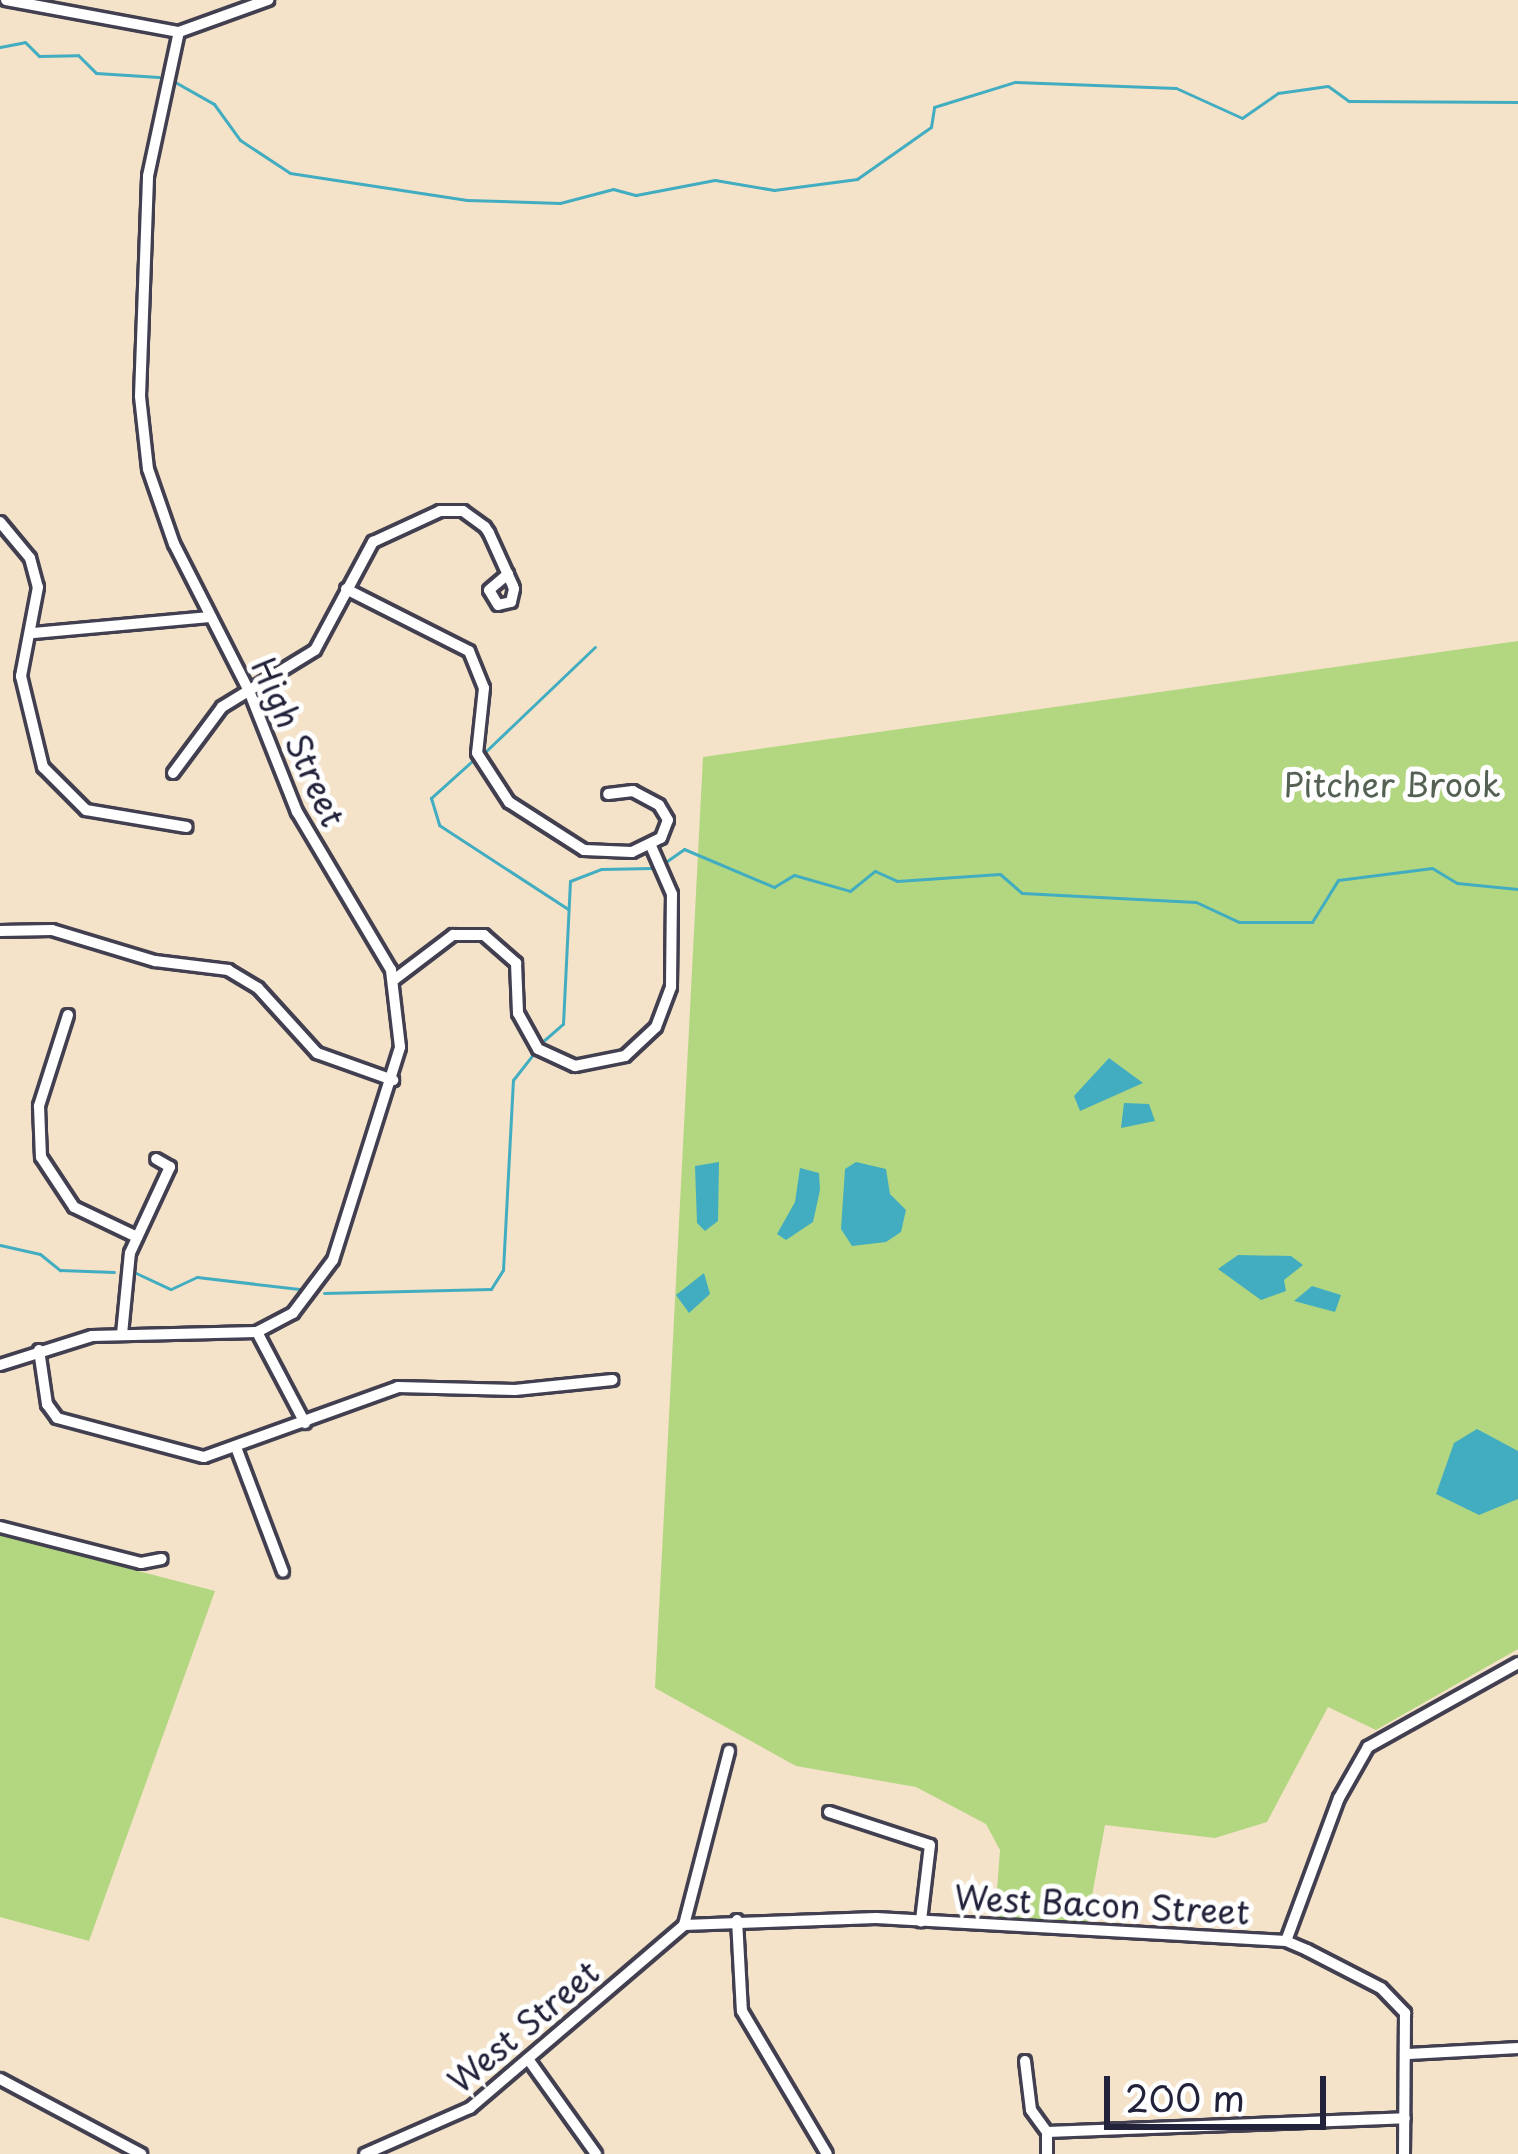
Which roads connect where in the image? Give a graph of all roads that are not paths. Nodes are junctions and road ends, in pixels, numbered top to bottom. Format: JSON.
{"nodes":[{"id":1,"x":6,"y":0,"type":"edge"},
{"id":2,"x":268,"y":0,"type":"edge"},
{"id":3,"x":179,"y":32,"type":"junction"},
{"id":4,"x":0,"y":523,"type":"edge"},
{"id":5,"x":508,"y":574,"type":"dead end"},
{"id":6,"x":346,"y":589,"type":"junction"},
{"id":7,"x":210,"y":617,"type":"junction"},
{"id":8,"x":33,"y":633,"type":"junction"},
{"id":9,"x":249,"y":691,"type":"junction"},
{"id":10,"x":173,"y":773,"type":"dead end"},
{"id":11,"x":608,"y":794,"type":"dead end"},
{"id":12,"x":187,"y":827,"type":"dead end"},
{"id":13,"x":651,"y":846,"type":"junction"},
{"id":14,"x":0,"y":931,"type":"edge"},
{"id":15,"x":394,"y":980,"type":"junction"},
{"id":16,"x":68,"y":1015,"type":"dead end"},
{"id":17,"x":393,"y":1080,"type":"junction"},
{"id":18,"x":156,"y":1160,"type":"dead end"},
{"id":19,"x":137,"y":1237,"type":"junction"},
{"id":20,"x":257,"y":1332,"type":"junction"},
{"id":21,"x":122,"y":1334,"type":"junction"},
{"id":22,"x":38,"y":1350,"type":"junction"},
{"id":23,"x":0,"y":1365,"type":"edge"},
{"id":24,"x":612,"y":1380,"type":"dead end"},
{"id":25,"x":305,"y":1424,"type":"junction"},
{"id":26,"x":238,"y":1450,"type":"junction"},
{"id":27,"x":0,"y":1527,"type":"edge"},
{"id":28,"x":162,"y":1559,"type":"dead end"},
{"id":29,"x":283,"y":1572,"type":"dead end"},
{"id":30,"x":1518,"y":1663,"type":"edge"},
{"id":31,"x":729,"y":1751,"type":"dead end"},
{"id":32,"x":830,"y":1812,"type":"dead end"},
{"id":33,"x":737,"y":1920,"type":"junction"},
{"id":34,"x":920,"y":1921,"type":"junction"},
{"id":35,"x":684,"y":1925,"type":"junction"},
{"id":36,"x":1286,"y":1941,"type":"junction"},
{"id":37,"x":1518,"y":2048,"type":"edge"},
{"id":38,"x":1409,"y":2054,"type":"junction"},
{"id":39,"x":528,"y":2059,"type":"junction"},
{"id":40,"x":1025,"y":2061,"type":"dead end"},
{"id":41,"x":0,"y":2079,"type":"edge"},
{"id":42,"x":1406,"y":2118,"type":"junction"},
{"id":43,"x":1047,"y":2132,"type":"junction"},
{"id":44,"x":140,"y":2154,"type":"edge"},
{"id":45,"x":365,"y":2154,"type":"edge"},
{"id":46,"x":596,"y":2154,"type":"edge"},
{"id":47,"x":827,"y":2154,"type":"edge"},
{"id":48,"x":1047,"y":2154,"type":"edge"},
{"id":49,"x":1404,"y":2154,"type":"edge"}],
"edges":[{"from":1,"to":3,"type":"street"},
{"from":2,"to":3,"type":"street"},
{"from":3,"to":7,"type":"street","name":"High Street"},
{"from":4,"to":8,"type":"street"},
{"from":5,"to":6,"type":"street"},
{"from":6,"to":9,"type":"street"},
{"from":6,"to":13,"type":"street"},
{"from":7,"to":8,"type":"street"},
{"from":7,"to":9,"type":"street","name":"High Street"},
{"from":8,"to":12,"type":"street"},
{"from":9,"to":10,"type":"street"},
{"from":9,"to":15,"type":"street","name":"High Street"},
{"from":11,"to":13,"type":"street"},
{"from":13,"to":15,"type":"street"},
{"from":14,"to":17,"type":"street"},
{"from":15,"to":17,"type":"street","name":"High Street"},
{"from":16,"to":19,"type":"street"},
{"from":17,"to":20,"type":"street","name":"High Street"},
{"from":18,"to":19,"type":"street"},
{"from":19,"to":21,"type":"street"},
{"from":20,"to":21,"type":"street"},
{"from":20,"to":25,"type":"street"},
{"from":21,"to":22,"type":"street"},
{"from":22,"to":23,"type":"street"},
{"from":22,"to":26,"type":"street"},
{"from":24,"to":25,"type":"street"},
{"from":25,"to":26,"type":"street"},
{"from":26,"to":29,"type":"street"},
{"from":27,"to":28,"type":"street"},
{"from":30,"to":36,"type":"street"},
{"from":31,"to":35,"type":"street"},
{"from":32,"to":34,"type":"street"},
{"from":33,"to":34,"type":"street","name":"West Bacon Street"},
{"from":33,"to":35,"type":"street","name":"West Bacon Street"},
{"from":33,"to":47,"type":"street"},
{"from":34,"to":36,"type":"street","name":"West Bacon Street"},
{"from":35,"to":39,"type":"street","name":"West Street"},
{"from":36,"to":38,"type":"street","name":"West Bacon Street"},
{"from":37,"to":38,"type":"street"},
{"from":38,"to":42,"type":"street","name":"West Bacon Street"},
{"from":39,"to":45,"type":"street","name":"West Street"},
{"from":39,"to":46,"type":"street"},
{"from":40,"to":43,"type":"street"},
{"from":41,"to":44,"type":"street"},
{"from":42,"to":43,"type":"street"},
{"from":42,"to":49,"type":"street","name":"West Bacon Street"},
{"from":43,"to":48,"type":"street"}]}
